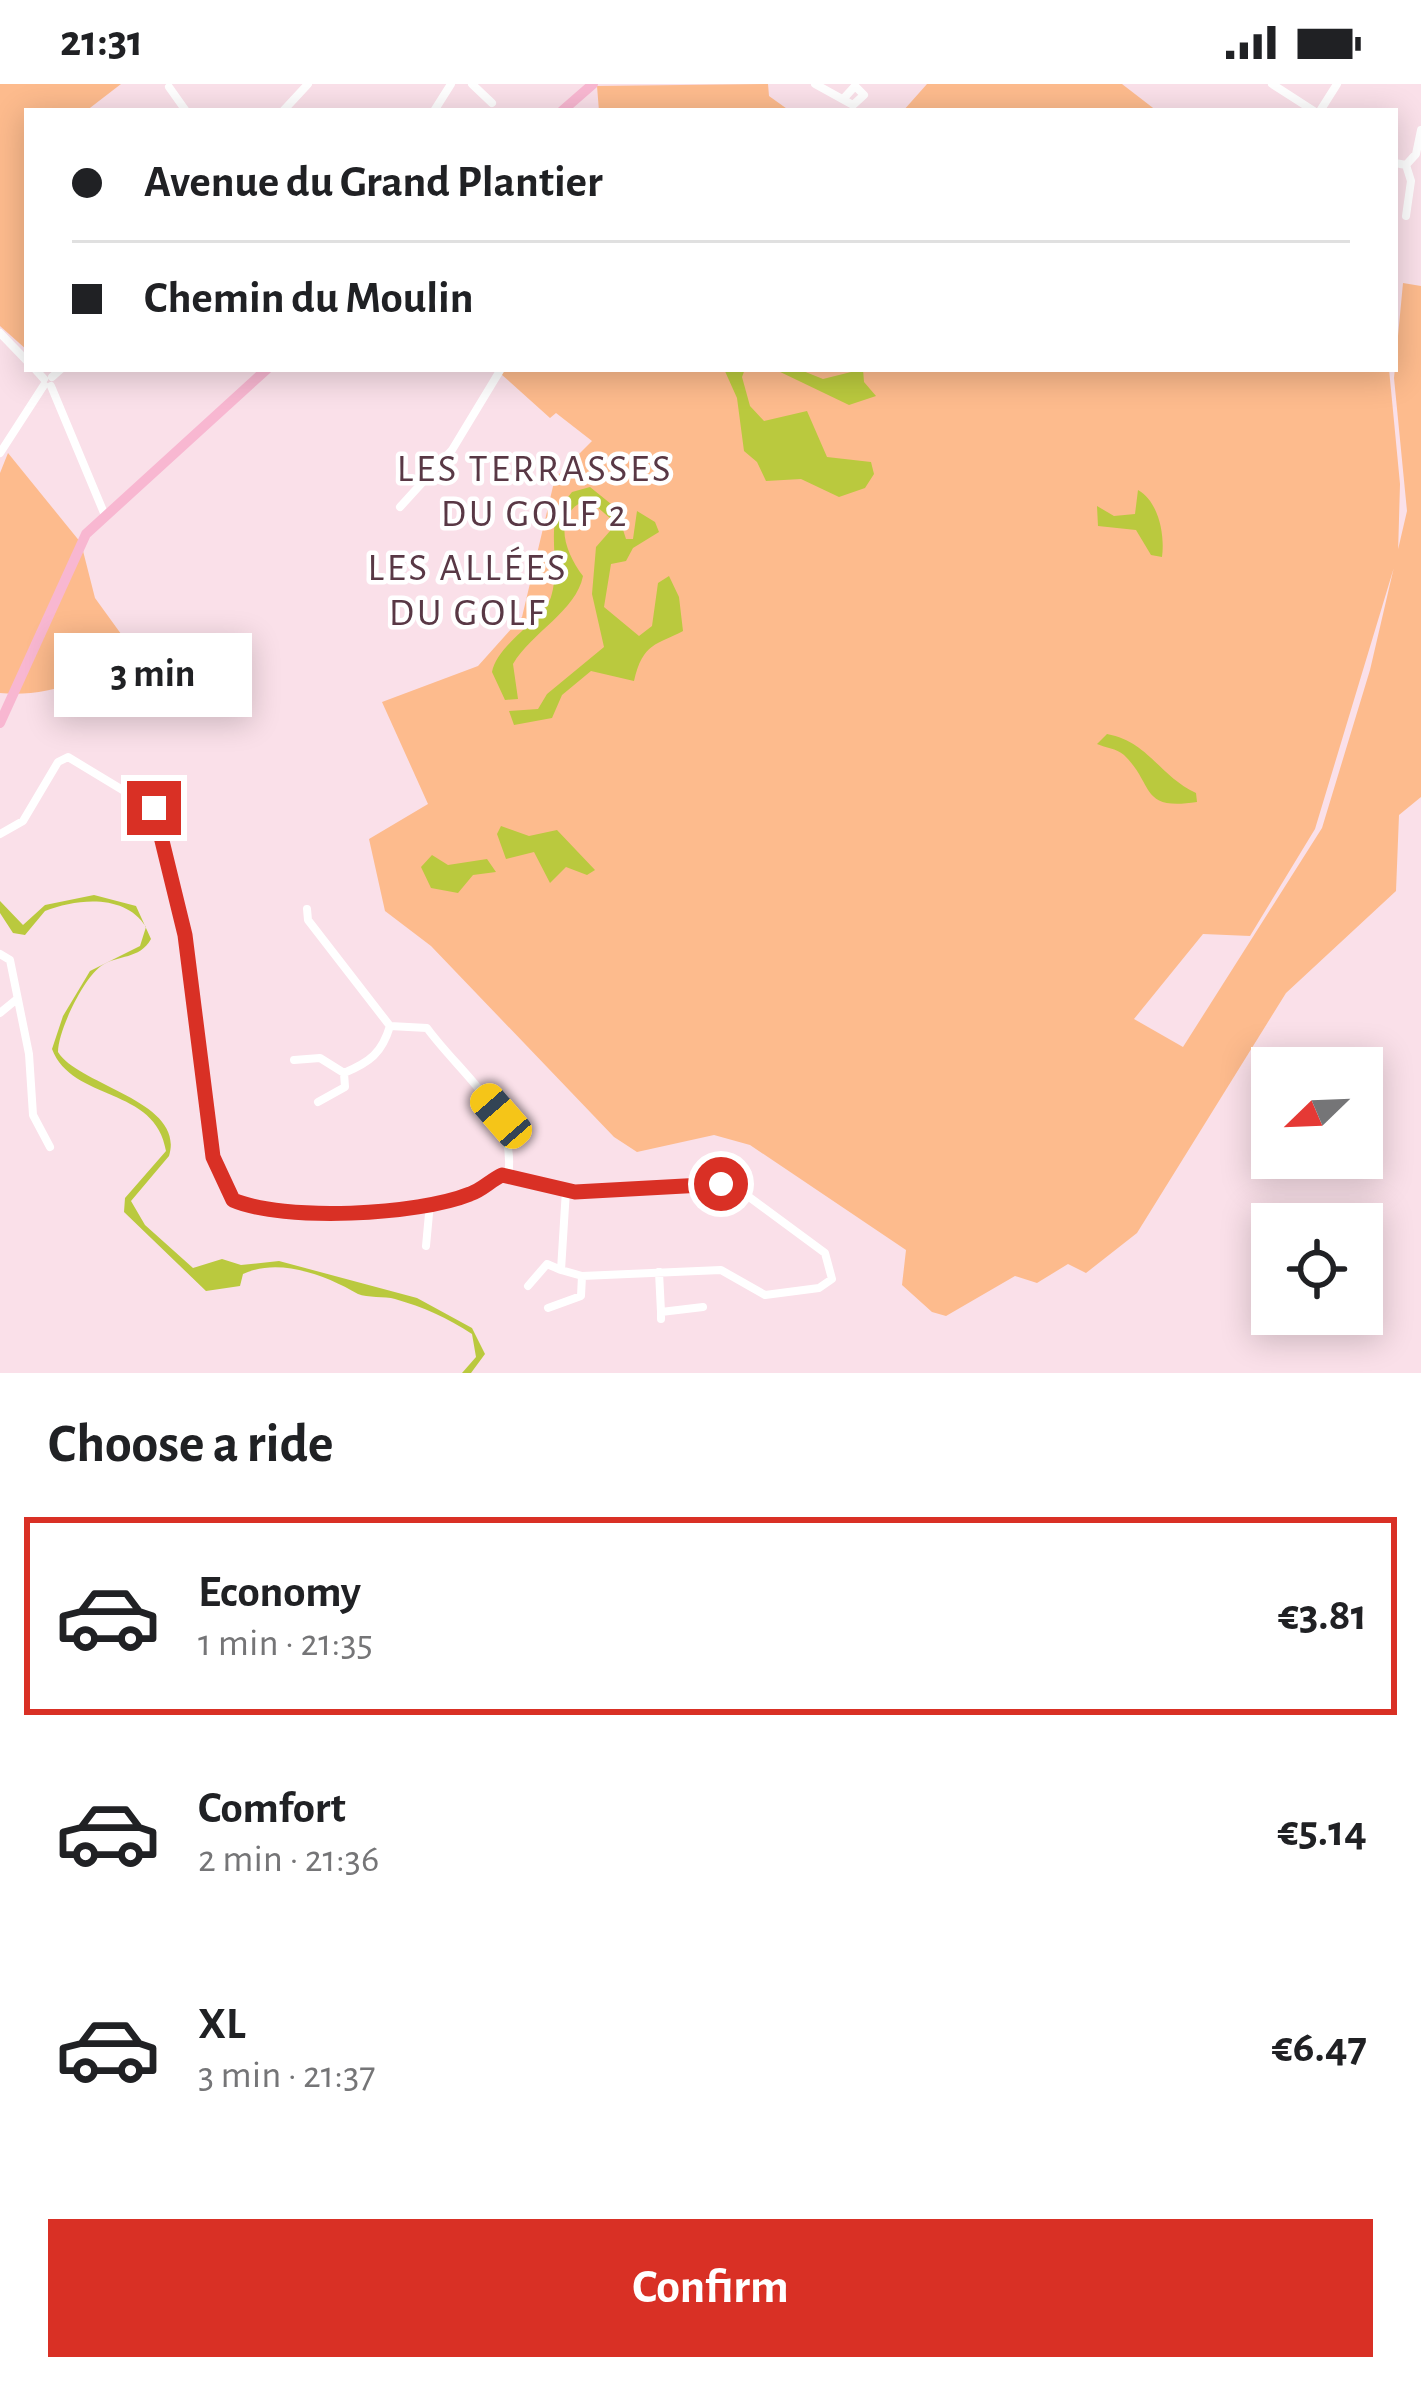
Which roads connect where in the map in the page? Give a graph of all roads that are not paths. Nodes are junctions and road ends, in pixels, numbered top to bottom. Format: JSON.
{"nodes":[{"id":1,"x":308,"y":84,"type":"edge"},
{"id":2,"x":472,"y":84,"type":"edge"},
{"id":3,"x":593,"y":84,"type":"edge"},
{"id":4,"x":815,"y":84,"type":"edge"},
{"id":5,"x":1272,"y":84,"type":"edge"},
{"id":6,"x":170,"y":87,"type":"dead end"},
{"id":7,"x":845,"y":98,"type":"dead end"},
{"id":8,"x":492,"y":104,"type":"dead end"},
{"id":9,"x":184,"y":108,"type":"edge"},
{"id":10,"x":286,"y":108,"type":"edge"},
{"id":11,"x":565,"y":108,"type":"edge"},
{"id":12,"x":1312,"y":108,"type":"edge"},
{"id":13,"x":1421,"y":130,"type":"edge"},
{"id":14,"x":1401,"y":164,"type":"edge"},
{"id":15,"x":1406,"y":216,"type":"dead end"},
{"id":16,"x":0,"y":333,"type":"edge"},
{"id":17,"x":24,"y":358,"type":"edge"},
{"id":18,"x":38,"y":372,"type":"edge"},
{"id":19,"x":58,"y":372,"type":"edge"},
{"id":20,"x":265,"y":372,"type":"edge"},
{"id":21,"x":499,"y":372,"type":"edge"},
{"id":22,"x":48,"y":382,"type":"junction"},
{"id":23,"x":0,"y":453,"type":"edge"},
{"id":24,"x":400,"y":507,"type":"dead end"},
{"id":25,"x":104,"y":512,"type":"junction"},
{"id":26,"x":0,"y":723,"type":"edge"},
{"id":27,"x":0,"y":831,"type":"edge"},
{"id":28,"x":307,"y":909,"type":"dead end"},
{"id":29,"x":0,"y":954,"type":"edge"},
{"id":30,"x":17,"y":999,"type":"junction"},
{"id":31,"x":0,"y":1013,"type":"edge"},
{"id":32,"x":390,"y":1026,"type":"junction"},
{"id":33,"x":294,"y":1060,"type":"dead end"},
{"id":34,"x":344,"y":1073,"type":"junction"},
{"id":35,"x":318,"y":1102,"type":"dead end"},
{"id":36,"x":50,"y":1147,"type":"dead end"},
{"id":37,"x":508,"y":1177,"type":"junction"},
{"id":38,"x":566,"y":1190,"type":"junction"},
{"id":39,"x":430,"y":1203,"type":"junction"},
{"id":40,"x":426,"y":1246,"type":"dead end"},
{"id":41,"x":561,"y":1270,"type":"junction"},
{"id":42,"x":659,"y":1272,"type":"junction"},
{"id":43,"x":582,"y":1276,"type":"junction"},
{"id":44,"x":528,"y":1286,"type":"dead end"},
{"id":45,"x":703,"y":1307,"type":"dead end"},
{"id":46,"x":548,"y":1308,"type":"dead end"}],
"edges":[{"from":1,"to":10,"type":"street"},
{"from":2,"to":8,"type":"street"},
{"from":3,"to":11,"type":"main road"},
{"from":4,"to":7,"type":"street"},
{"from":5,"to":12,"type":"street"},
{"from":6,"to":9,"type":"street"},
{"from":13,"to":14,"type":"street"},
{"from":14,"to":15,"type":"street"},
{"from":16,"to":17,"type":"street"},
{"from":18,"to":22,"type":"street"},
{"from":19,"to":22,"type":"street"},
{"from":20,"to":25,"type":"main road"},
{"from":21,"to":24,"type":"street"},
{"from":22,"to":23,"type":"street"},
{"from":22,"to":25,"type":"street"},
{"from":25,"to":26,"type":"main road"},
{"from":27,"to":39,"type":"street"},
{"from":28,"to":32,"type":"street"},
{"from":29,"to":30,"type":"street"},
{"from":30,"to":31,"type":"street"},
{"from":30,"to":36,"type":"street"},
{"from":32,"to":34,"type":"street"},
{"from":32,"to":37,"type":"street"},
{"from":33,"to":34,"type":"street"},
{"from":34,"to":35,"type":"street"},
{"from":37,"to":38,"type":"street"},
{"from":37,"to":39,"type":"street"},
{"from":38,"to":41,"type":"street"},
{"from":38,"to":42,"type":"street"},
{"from":39,"to":40,"type":"street"},
{"from":41,"to":43,"type":"street"},
{"from":41,"to":44,"type":"street"},
{"from":42,"to":43,"type":"street"},
{"from":42,"to":45,"type":"street"},
{"from":43,"to":46,"type":"street"}]}
